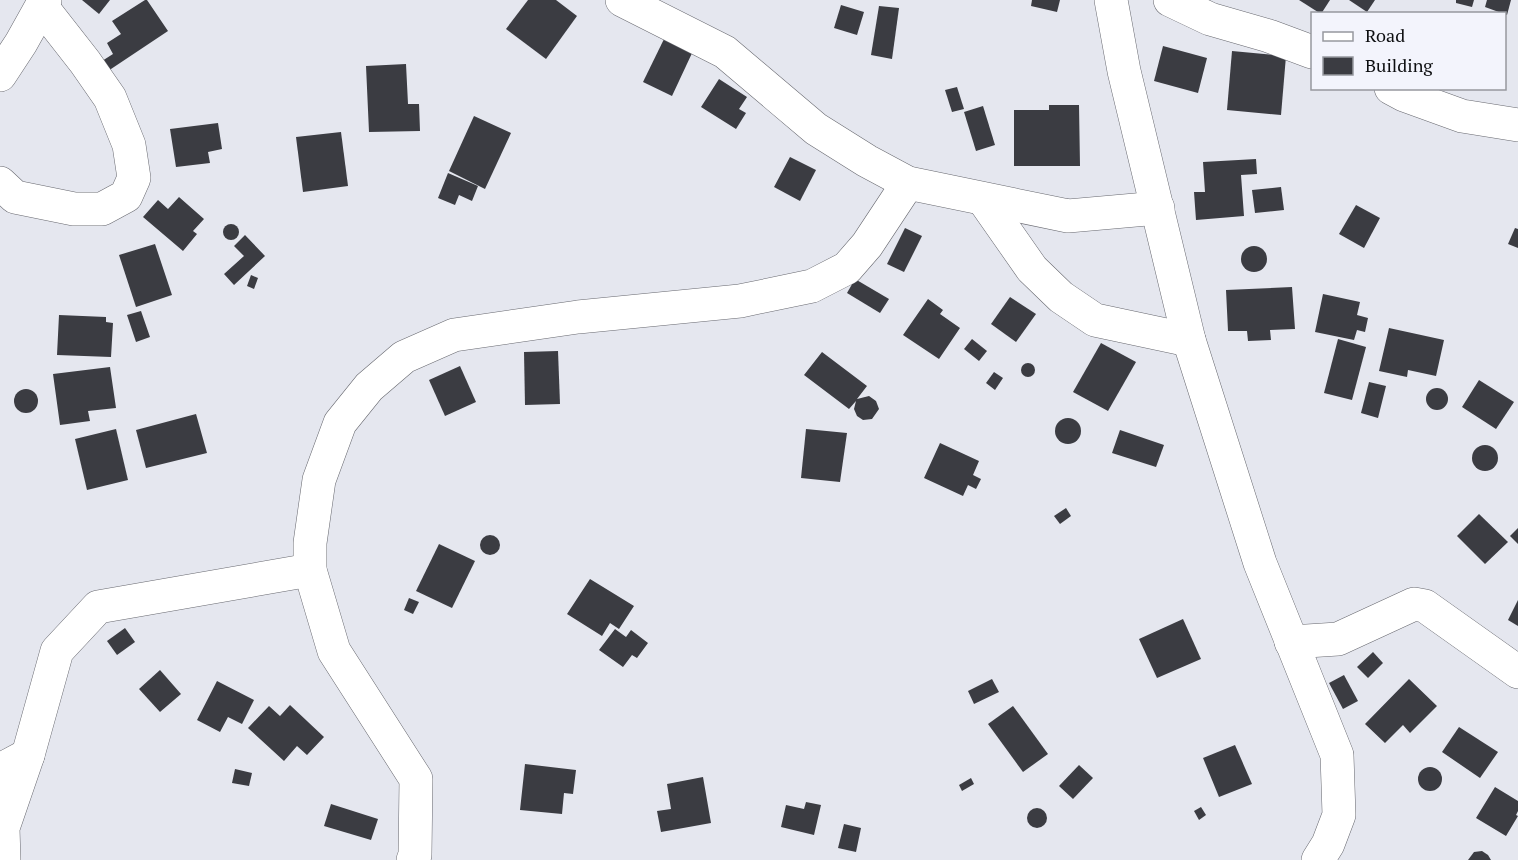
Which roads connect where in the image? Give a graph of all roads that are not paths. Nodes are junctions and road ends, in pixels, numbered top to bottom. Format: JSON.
{"nodes":[{"id":1,"x":622,"y":0,"type":"edge"},
{"id":2,"x":670,"y":0,"type":"edge"},
{"id":3,"x":1111,"y":0,"type":"edge"},
{"id":4,"x":1170,"y":0,"type":"edge"},
{"id":5,"x":43,"y":4,"type":"edge"},
{"id":6,"x":725,"y":52,"type":"junction"},
{"id":7,"x":1311,"y":52,"type":"edge"},
{"id":8,"x":0,"y":75,"type":"edge"},
{"id":9,"x":1395,"y":90,"type":"edge"},
{"id":10,"x":1518,"y":125,"type":"edge"},
{"id":11,"x":0,"y":183,"type":"edge"},
{"id":12,"x":908,"y":183,"type":"junction"},
{"id":13,"x":983,"y":199,"type":"junction"},
{"id":14,"x":1158,"y":208,"type":"junction"},
{"id":15,"x":1189,"y":340,"type":"junction"},
{"id":16,"x":310,"y":570,"type":"junction"},
{"id":17,"x":1291,"y":642,"type":"junction"},
{"id":18,"x":1518,"y":672,"type":"edge"},
{"id":19,"x":14,"y":762,"type":"edge"},
{"id":20,"x":4,"y":860,"type":"edge"},
{"id":21,"x":413,"y":860,"type":"edge"},
{"id":22,"x":1318,"y":860,"type":"edge"}],
"edges":[{"from":1,"to":6,"type":"street"},
{"from":2,"to":6,"type":"street"},
{"from":3,"to":14,"type":"street"},
{"from":4,"to":7,"type":"street"},
{"from":5,"to":8,"type":"street"},
{"from":5,"to":11,"type":"street"},
{"from":6,"to":12,"type":"street"},
{"from":9,"to":10,"type":"street"},
{"from":12,"to":13,"type":"street"},
{"from":12,"to":16,"type":"street"},
{"from":13,"to":14,"type":"street"},
{"from":13,"to":15,"type":"street"},
{"from":14,"to":15,"type":"street"},
{"from":15,"to":17,"type":"street"},
{"from":16,"to":19,"type":"street"},
{"from":16,"to":21,"type":"street"},
{"from":17,"to":18,"type":"street"},
{"from":17,"to":22,"type":"street"},
{"from":19,"to":20,"type":"street"}]}
